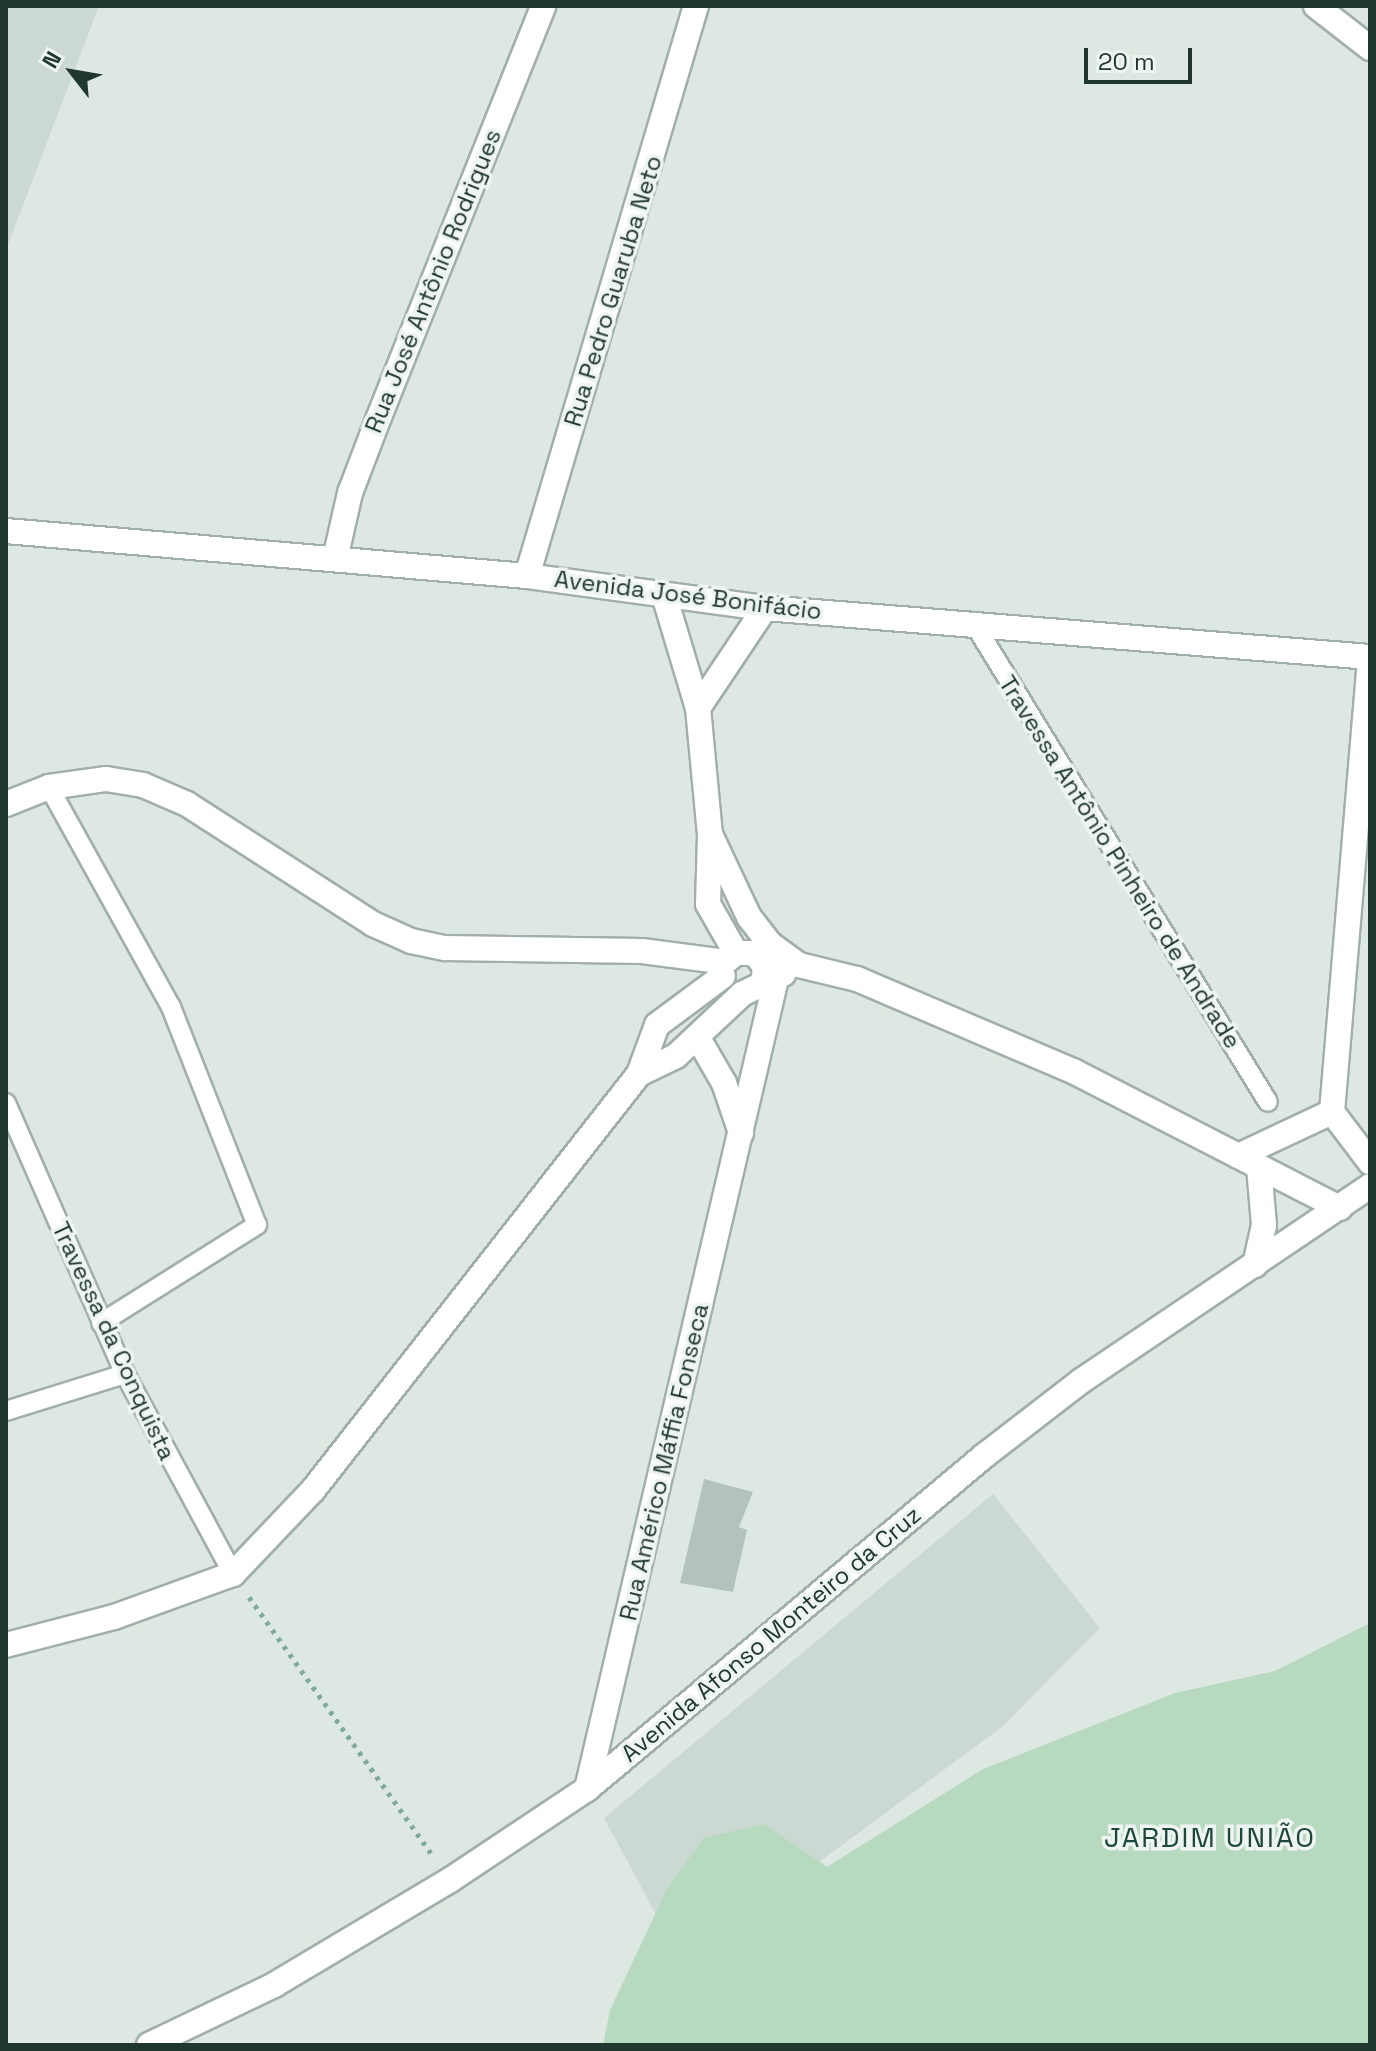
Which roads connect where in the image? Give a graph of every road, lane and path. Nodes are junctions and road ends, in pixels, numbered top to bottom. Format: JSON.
{"nodes":[{"id":1,"x":543,"y":6,"type":"edge"},
{"id":2,"x":696,"y":6,"type":"edge"},
{"id":3,"x":1316,"y":6,"type":"edge"},
{"id":4,"x":1370,"y":48,"type":"edge"},
{"id":5,"x":6,"y":531,"type":"edge"},
{"id":6,"x":335,"y":559,"type":"junction"},
{"id":7,"x":527,"y":576,"type":"junction"},
{"id":8,"x":664,"y":595,"type":"junction"},
{"id":9,"x":765,"y":608,"type":"junction"},
{"id":10,"x":973,"y":622,"type":"junction"},
{"id":11,"x":1370,"y":657,"type":"edge"},
{"id":12,"x":1370,"y":664,"type":"edge"},
{"id":13,"x":698,"y":708,"type":"junction"},
{"id":14,"x":49,"y":787,"type":"junction"},
{"id":15,"x":6,"y":804,"type":"edge"},
{"id":16,"x":710,"y":834,"type":"junction"},
{"id":17,"x":728,"y":964,"type":"junction"},
{"id":18,"x":799,"y":965,"type":"junction"},
{"id":19,"x":760,"y":986,"type":"junction"},
{"id":20,"x":698,"y":1038,"type":"junction"},
{"id":21,"x":639,"y":1074,"type":"junction"},
{"id":22,"x":1268,"y":1102,"type":"dead end"},
{"id":23,"x":6,"y":1103,"type":"edge"},
{"id":24,"x":1332,"y":1112,"type":"junction"},
{"id":25,"x":742,"y":1135,"type":"junction"},
{"id":26,"x":1248,"y":1162,"type":"junction"},
{"id":27,"x":1370,"y":1162,"type":"edge"},
{"id":28,"x":1370,"y":1186,"type":"edge"},
{"id":29,"x":1340,"y":1208,"type":"junction"},
{"id":30,"x":1370,"y":1210,"type":"edge"},
{"id":31,"x":1255,"y":1265,"type":"junction"},
{"id":32,"x":101,"y":1323,"type":"junction"},
{"id":33,"x":125,"y":1374,"type":"junction"},
{"id":34,"x":6,"y":1411,"type":"edge"},
{"id":35,"x":233,"y":1574,"type":"junction"},
{"id":36,"x":6,"y":1645,"type":"edge"},
{"id":37,"x":587,"y":1789,"type":"junction"},
{"id":38,"x":450,"y":1880,"type":"junction"},
{"id":39,"x":149,"y":2045,"type":"edge"}],
"edges":[{"from":1,"to":6,"type":"street","name":"Rua José Antônio Rodrigues"},
{"from":2,"to":7,"type":"street","name":"Rua Pedro Guaruba Neto"},
{"from":3,"to":4,"type":"street"},
{"from":5,"to":6,"type":"street","name":"Avenida José Bonifácio"},
{"from":6,"to":7,"type":"street","name":"Avenida José Bonifácio"},
{"from":7,"to":8,"type":"street","name":"Avenida José Bonifácio"},
{"from":8,"to":9,"type":"street","name":"Avenida José Bonifácio"},
{"from":8,"to":13,"type":"street"},
{"from":9,"to":10,"type":"street","name":"Avenida José Bonifácio"},
{"from":9,"to":13,"type":"street"},
{"from":10,"to":11,"type":"street","name":"Avenida José Bonifácio"},
{"from":10,"to":22,"type":"lane","name":"Travessa Antônio Pinheiro de Andrade"},
{"from":12,"to":24,"type":"street"},
{"from":13,"to":16,"type":"street"},
{"from":14,"to":15,"type":"street"},
{"from":14,"to":17,"type":"street"},
{"from":14,"to":32,"type":"lane"},
{"from":16,"to":17,"type":"street"},
{"from":16,"to":18,"type":"street"},
{"from":17,"to":19,"type":"street"},
{"from":17,"to":19,"type":"street"},
{"from":17,"to":21,"type":"street"},
{"from":18,"to":19,"type":"street"},
{"from":18,"to":26,"type":"street"},
{"from":19,"to":20,"type":"street"},
{"from":19,"to":25,"type":"street","name":"Rua Américo Máffia Fonseca"},
{"from":20,"to":21,"type":"street"},
{"from":20,"to":25,"type":"street"},
{"from":21,"to":35,"type":"street"},
{"from":23,"to":32,"type":"lane","name":"Travessa da Conquista"},
{"from":24,"to":26,"type":"street"},
{"from":24,"to":27,"type":"street"},
{"from":25,"to":37,"type":"street","name":"Rua Américo Máffia Fonseca"},
{"from":26,"to":29,"type":"street"},
{"from":26,"to":31,"type":"street"},
{"from":28,"to":29,"type":"street","name":"Avenida Afonso Monteiro da Cruz"},
{"from":29,"to":30,"type":"street"},
{"from":29,"to":31,"type":"street","name":"Avenida Afonso Monteiro da Cruz"},
{"from":31,"to":37,"type":"street","name":"Avenida Afonso Monteiro da Cruz"},
{"from":32,"to":33,"type":"lane","name":"Travessa da Conquista"},
{"from":33,"to":34,"type":"lane"},
{"from":33,"to":35,"type":"lane","name":"Travessa da Conquista"},
{"from":35,"to":36,"type":"street"},
{"from":35,"to":38,"type":"path"},
{"from":37,"to":38,"type":"street","name":"Avenida Afonso Monteiro da Cruz"},
{"from":38,"to":39,"type":"street","name":"Avenida Afonso Monteiro da Cruz"}]}
